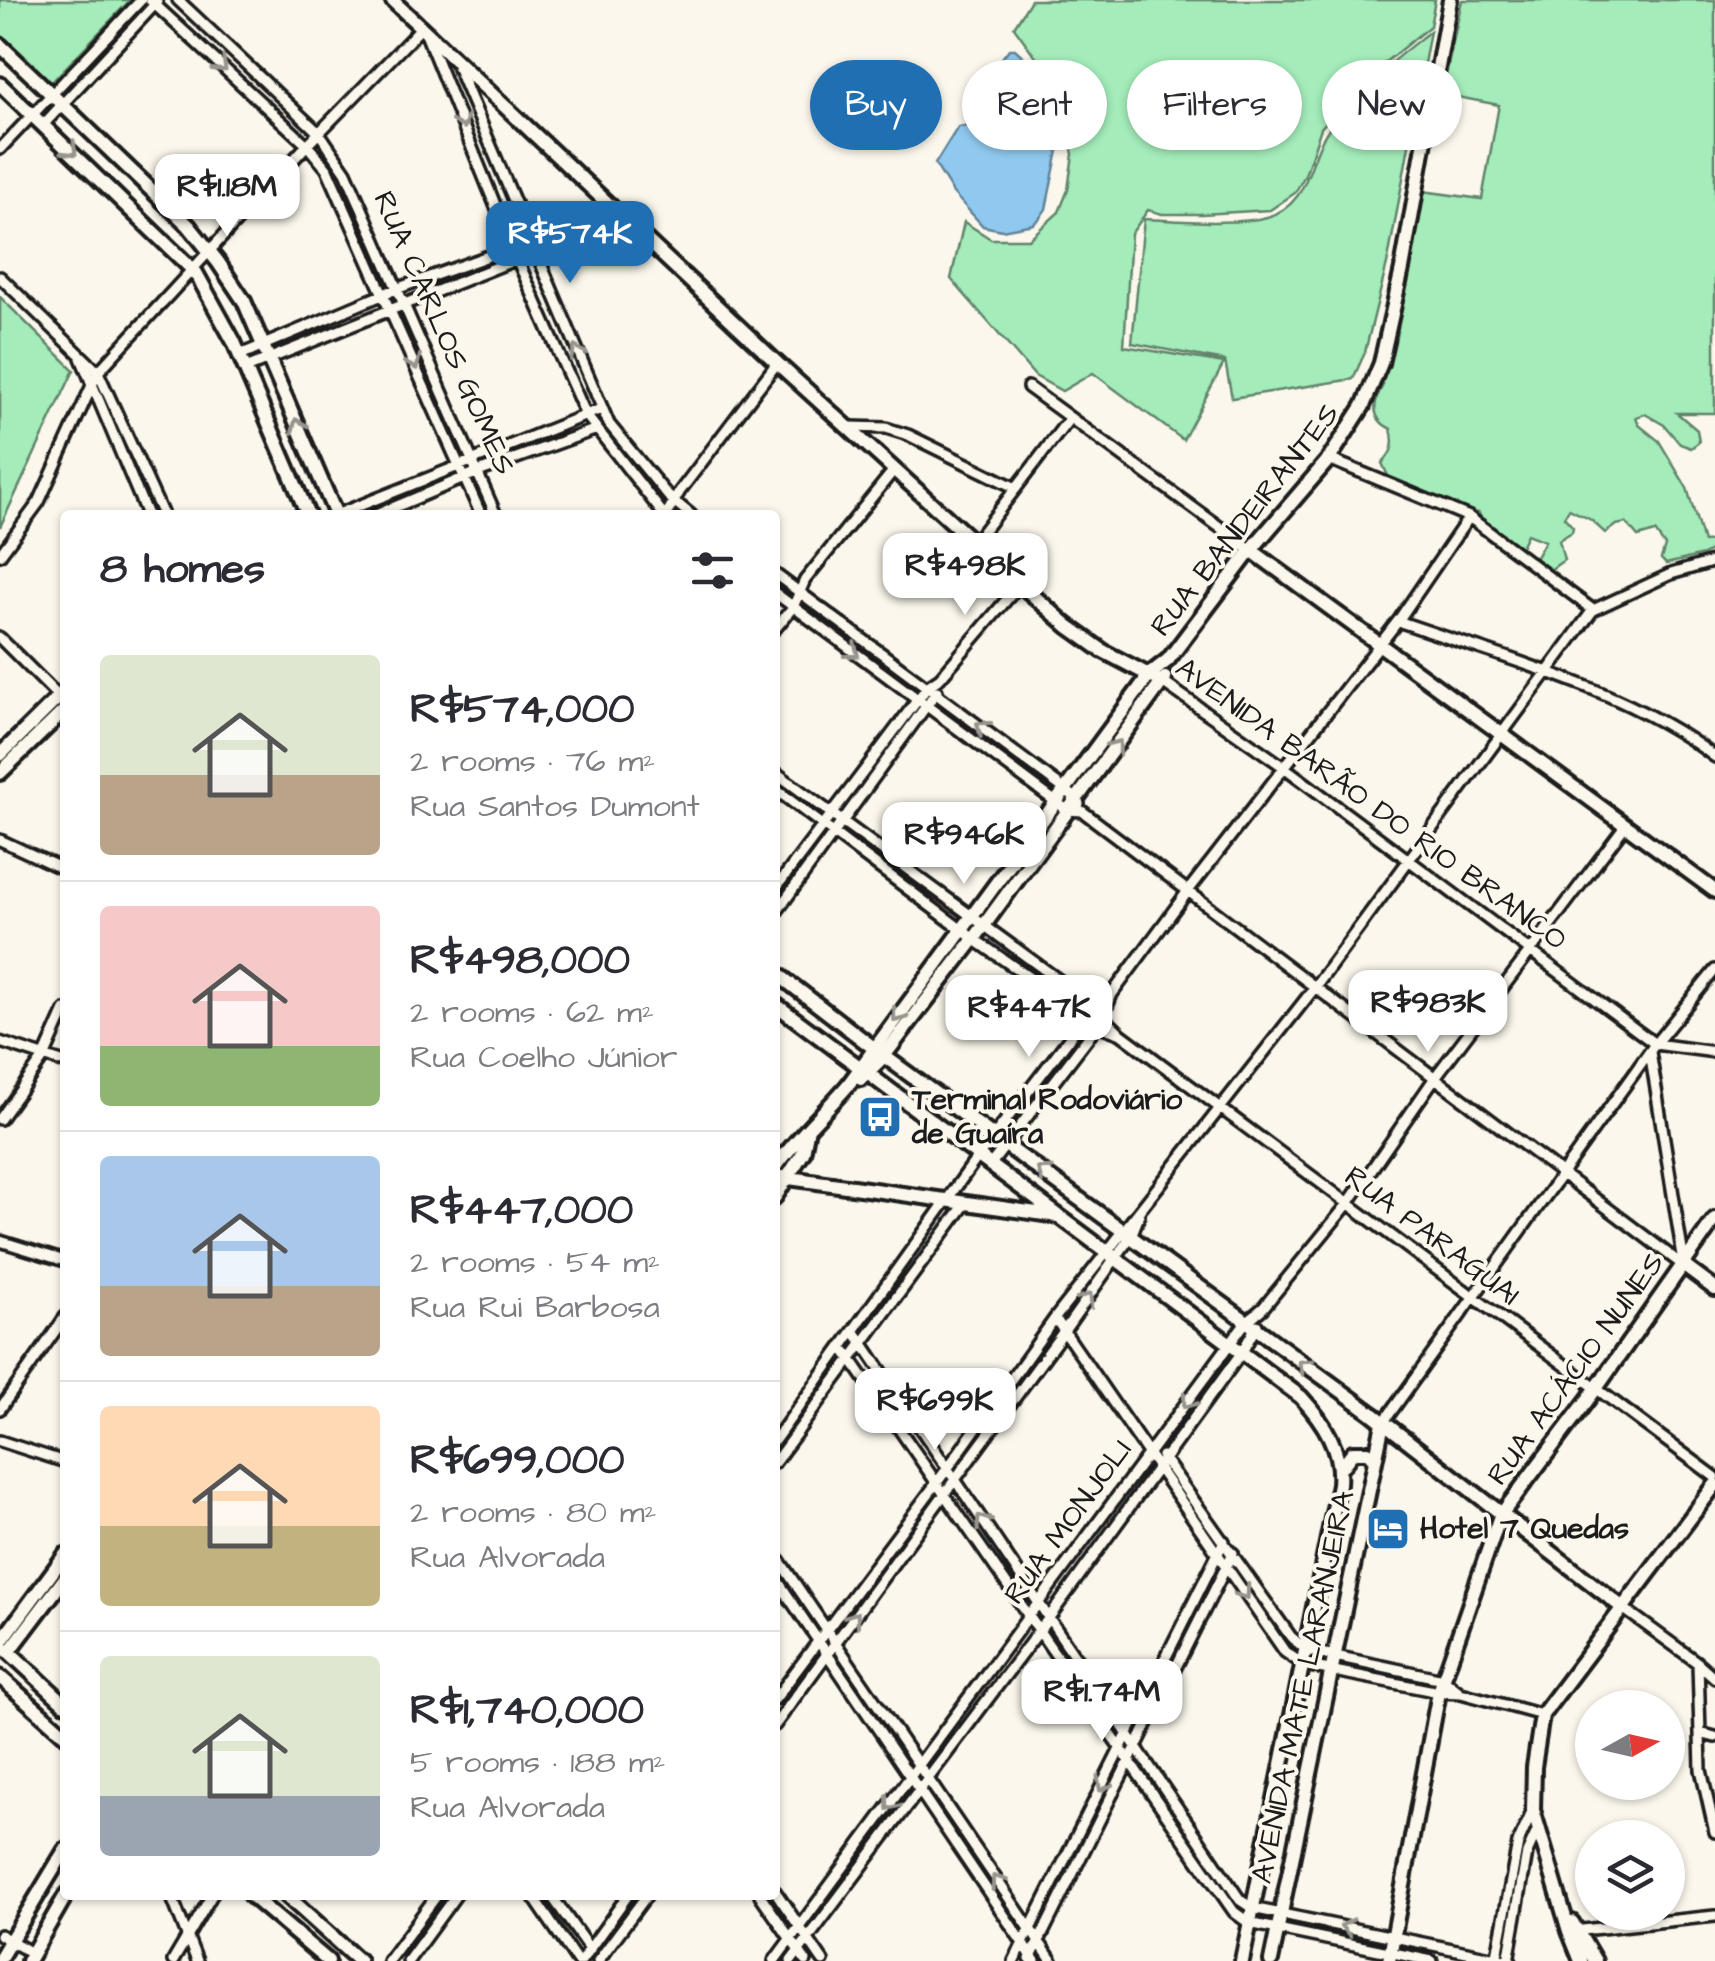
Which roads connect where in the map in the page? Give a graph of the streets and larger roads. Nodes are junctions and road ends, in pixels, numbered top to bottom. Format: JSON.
{"nodes":[{"id":1,"x":141,"y":0,"type":"edge"},
{"id":2,"x":178,"y":0,"type":"edge"},
{"id":3,"x":392,"y":0,"type":"edge"},
{"id":4,"x":1450,"y":0,"type":"edge"},
{"id":5,"x":154,"y":2,"type":"edge"},
{"id":6,"x":423,"y":30,"type":"junction"},
{"id":7,"x":0,"y":46,"type":"edge"},
{"id":8,"x":454,"y":59,"type":"junction"},
{"id":9,"x":0,"y":84,"type":"edge"},
{"id":10,"x":50,"y":94,"type":"junction"},
{"id":11,"x":62,"y":104,"type":"junction"},
{"id":12,"x":32,"y":113,"type":"junction"},
{"id":13,"x":44,"y":124,"type":"junction"},
{"id":14,"x":320,"y":134,"type":"junction"},
{"id":15,"x":306,"y":146,"type":"junction"},
{"id":16,"x":0,"y":149,"type":"edge"},
{"id":17,"x":133,"y":172,"type":"junction"},
{"id":18,"x":115,"y":192,"type":"junction"},
{"id":19,"x":621,"y":214,"type":"junction"},
{"id":20,"x":530,"y":241,"type":"junction"},
{"id":21,"x":547,"y":243,"type":"junction"},
{"id":22,"x":513,"y":248,"type":"junction"},
{"id":23,"x":210,"y":252,"type":"junction"},
{"id":24,"x":534,"y":252,"type":"junction"},
{"id":25,"x":518,"y":259,"type":"junction"},
{"id":26,"x":192,"y":269,"type":"junction"},
{"id":27,"x":0,"y":277,"type":"edge"},
{"id":28,"x":396,"y":289,"type":"junction"},
{"id":29,"x":383,"y":295,"type":"junction"},
{"id":30,"x":404,"y":306,"type":"junction"},
{"id":31,"x":390,"y":311,"type":"junction"},
{"id":32,"x":264,"y":345,"type":"junction"},
{"id":33,"x":80,"y":355,"type":"junction"},
{"id":34,"x":270,"y":359,"type":"junction"},
{"id":35,"x":243,"y":362,"type":"junction"},
{"id":36,"x":777,"y":363,"type":"junction"},
{"id":37,"x":98,"y":372,"type":"junction"},
{"id":38,"x":90,"y":383,"type":"junction"},
{"id":39,"x":1028,"y":387,"type":"dead end"},
{"id":40,"x":601,"y":409,"type":"junction"},
{"id":41,"x":586,"y":415,"type":"junction"},
{"id":42,"x":1070,"y":419,"type":"junction"},
{"id":43,"x":609,"y":424,"type":"junction"},
{"id":44,"x":850,"y":427,"type":"junction"},
{"id":45,"x":594,"y":429,"type":"junction"},
{"id":46,"x":472,"y":459,"type":"junction"},
{"id":47,"x":1329,"y":459,"type":"junction"},
{"id":48,"x":459,"y":465,"type":"junction"},
{"id":49,"x":893,"y":471,"type":"junction"},
{"id":50,"x":478,"y":472,"type":"junction"},
{"id":51,"x":465,"y":478,"type":"junction"},
{"id":52,"x":410,"y":485,"type":"junction"},
{"id":53,"x":1016,"y":488,"type":"junction"},
{"id":54,"x":155,"y":497,"type":"junction"},
{"id":55,"x":414,"y":499,"type":"junction"},
{"id":56,"x":670,"y":500,"type":"junction"},
{"id":57,"x":142,"y":503,"type":"junction"},
{"id":58,"x":145,"y":510,"type":"edge"},
{"id":59,"x":161,"y":510,"type":"edge"},
{"id":60,"x":306,"y":510,"type":"edge"},
{"id":61,"x":334,"y":510,"type":"edge"},
{"id":62,"x":348,"y":510,"type":"edge"},
{"id":63,"x":388,"y":510,"type":"edge"},
{"id":64,"x":479,"y":510,"type":"edge"},
{"id":65,"x":494,"y":510,"type":"edge"},
{"id":66,"x":657,"y":510,"type":"edge"},
{"id":67,"x":662,"y":510,"type":"edge"},
{"id":68,"x":684,"y":510,"type":"edge"},
{"id":69,"x":1470,"y":517,"type":"junction"},
{"id":70,"x":974,"y":543,"type":"junction"},
{"id":71,"x":1251,"y":550,"type":"junction"},
{"id":72,"x":0,"y":556,"type":"edge"},
{"id":73,"x":1715,"y":562,"type":"edge"},
{"id":74,"x":780,"y":578,"type":"edge"},
{"id":75,"x":1020,"y":584,"type":"junction"},
{"id":76,"x":796,"y":589,"type":"junction"},
{"id":77,"x":780,"y":595,"type":"edge"},
{"id":78,"x":780,"y":599,"type":"edge"},
{"id":79,"x":793,"y":607,"type":"junction"},
{"id":80,"x":1593,"y":610,"type":"junction"},
{"id":81,"x":1398,"y":621,"type":"junction"},
{"id":82,"x":780,"y":623,"type":"edge"},
{"id":83,"x":0,"y":638,"type":"edge"},
{"id":84,"x":1380,"y":646,"type":"junction"},
{"id":85,"x":1168,"y":660,"type":"junction"},
{"id":86,"x":1545,"y":672,"type":"junction"},
{"id":87,"x":1150,"y":674,"type":"junction"},
{"id":88,"x":1164,"y":683,"type":"junction"},
{"id":89,"x":932,"y":690,"type":"junction"},
{"id":90,"x":60,"y":696,"type":"edge"},
{"id":91,"x":918,"y":700,"type":"junction"},
{"id":92,"x":60,"y":703,"type":"edge"},
{"id":93,"x":60,"y":705,"type":"edge"},
{"id":94,"x":927,"y":708,"type":"junction"},
{"id":95,"x":1502,"y":736,"type":"junction"},
{"id":96,"x":0,"y":755,"type":"edge"},
{"id":97,"x":1715,"y":757,"type":"edge"},
{"id":98,"x":1284,"y":766,"type":"junction"},
{"id":99,"x":0,"y":774,"type":"edge"},
{"id":100,"x":780,"y":776,"type":"edge"},
{"id":101,"x":780,"y":793,"type":"edge"},
{"id":102,"x":1069,"y":802,"type":"junction"},
{"id":103,"x":832,"y":814,"type":"junction"},
{"id":104,"x":842,"y":821,"type":"junction"},
{"id":105,"x":822,"y":825,"type":"junction"},
{"id":106,"x":1624,"y":827,"type":"junction"},
{"id":107,"x":832,"y":834,"type":"junction"},
{"id":108,"x":0,"y":840,"type":"edge"},
{"id":109,"x":1408,"y":858,"type":"junction"},
{"id":110,"x":60,"y":868,"type":"edge"},
{"id":111,"x":906,"y":868,"type":"junction"},
{"id":112,"x":780,"y":881,"type":"edge"},
{"id":113,"x":897,"y":881,"type":"junction"},
{"id":114,"x":1188,"y":891,"type":"junction"},
{"id":115,"x":1715,"y":891,"type":"edge"},
{"id":116,"x":780,"y":907,"type":"edge"},
{"id":117,"x":978,"y":921,"type":"junction"},
{"id":118,"x":968,"y":934,"type":"junction"},
{"id":119,"x":1531,"y":952,"type":"junction"},
{"id":120,"x":1041,"y":967,"type":"junction"},
{"id":121,"x":1715,"y":970,"type":"edge"},
{"id":122,"x":780,"y":976,"type":"edge"},
{"id":123,"x":1032,"y":980,"type":"junction"},
{"id":124,"x":1316,"y":986,"type":"junction"},
{"id":125,"x":1112,"y":994,"type":"junction"},
{"id":126,"x":1094,"y":1006,"type":"junction"},
{"id":127,"x":780,"y":1008,"type":"edge"},
{"id":128,"x":826,"y":1012,"type":"junction"},
{"id":129,"x":1104,"y":1014,"type":"junction"},
{"id":130,"x":1085,"y":1017,"type":"junction"},
{"id":131,"x":60,"y":1021,"type":"edge"},
{"id":132,"x":1097,"y":1025,"type":"junction"},
{"id":133,"x":810,"y":1031,"type":"junction"},
{"id":134,"x":1122,"y":1034,"type":"junction"},
{"id":135,"x":0,"y":1042,"type":"edge"},
{"id":136,"x":1652,"y":1048,"type":"junction"},
{"id":137,"x":879,"y":1052,"type":"junction"},
{"id":138,"x":1715,"y":1052,"type":"edge"},
{"id":139,"x":44,"y":1057,"type":"junction"},
{"id":140,"x":60,"y":1062,"type":"edge"},
{"id":141,"x":863,"y":1072,"type":"junction"},
{"id":142,"x":1042,"y":1074,"type":"junction"},
{"id":143,"x":1436,"y":1076,"type":"junction"},
{"id":144,"x":1052,"y":1084,"type":"junction"},
{"id":145,"x":1220,"y":1108,"type":"junction"},
{"id":146,"x":0,"y":1119,"type":"edge"},
{"id":147,"x":807,"y":1133,"type":"junction"},
{"id":148,"x":994,"y":1136,"type":"junction"},
{"id":149,"x":1006,"y":1145,"type":"junction"},
{"id":150,"x":782,"y":1148,"type":"edge"},
{"id":151,"x":803,"y":1152,"type":"junction"},
{"id":152,"x":985,"y":1160,"type":"junction"},
{"id":153,"x":1563,"y":1172,"type":"junction"},
{"id":154,"x":780,"y":1176,"type":"edge"},
{"id":155,"x":790,"y":1176,"type":"junction"},
{"id":156,"x":780,"y":1189,"type":"edge"},
{"id":157,"x":948,"y":1201,"type":"junction"},
{"id":158,"x":966,"y":1203,"type":"junction"},
{"id":159,"x":1348,"y":1204,"type":"junction"},
{"id":160,"x":1060,"y":1216,"type":"junction"},
{"id":161,"x":1715,"y":1219,"type":"edge"},
{"id":162,"x":1127,"y":1232,"type":"junction"},
{"id":163,"x":0,"y":1241,"type":"edge"},
{"id":164,"x":1112,"y":1254,"type":"junction"},
{"id":165,"x":60,"y":1259,"type":"edge"},
{"id":166,"x":902,"y":1266,"type":"junction"},
{"id":167,"x":1684,"y":1266,"type":"junction"},
{"id":168,"x":914,"y":1275,"type":"junction"},
{"id":169,"x":1715,"y":1289,"type":"edge"},
{"id":170,"x":1472,"y":1296,"type":"junction"},
{"id":171,"x":1055,"y":1318,"type":"junction"},
{"id":172,"x":60,"y":1325,"type":"edge"},
{"id":173,"x":1250,"y":1327,"type":"junction"},
{"id":174,"x":854,"y":1332,"type":"junction"},
{"id":175,"x":1064,"y":1332,"type":"junction"},
{"id":176,"x":863,"y":1345,"type":"junction"},
{"id":177,"x":843,"y":1348,"type":"junction"},
{"id":178,"x":1237,"y":1348,"type":"junction"},
{"id":179,"x":852,"y":1359,"type":"junction"},
{"id":180,"x":1024,"y":1362,"type":"junction"},
{"id":181,"x":1035,"y":1371,"type":"junction"},
{"id":182,"x":1595,"y":1390,"type":"junction"},
{"id":183,"x":0,"y":1409,"type":"edge"},
{"id":184,"x":789,"y":1422,"type":"junction"},
{"id":185,"x":1383,"y":1422,"type":"junction"},
{"id":186,"x":799,"y":1430,"type":"junction"},
{"id":187,"x":780,"y":1434,"type":"edge"},
{"id":188,"x":0,"y":1442,"type":"edge"},
{"id":189,"x":1151,"y":1452,"type":"junction"},
{"id":190,"x":780,"y":1455,"type":"edge"},
{"id":191,"x":1164,"y":1458,"type":"junction"},
{"id":192,"x":60,"y":1460,"type":"edge"},
{"id":193,"x":1376,"y":1460,"type":"junction"},
{"id":194,"x":1156,"y":1468,"type":"junction"},
{"id":195,"x":948,"y":1469,"type":"junction"},
{"id":196,"x":1340,"y":1469,"type":"junction"},
{"id":197,"x":1715,"y":1476,"type":"edge"},
{"id":198,"x":954,"y":1480,"type":"junction"},
{"id":199,"x":938,"y":1482,"type":"junction"},
{"id":200,"x":1715,"y":1485,"type":"edge"},
{"id":201,"x":945,"y":1493,"type":"junction"},
{"id":202,"x":1196,"y":1502,"type":"junction"},
{"id":203,"x":1187,"y":1510,"type":"junction"},
{"id":204,"x":1500,"y":1516,"type":"junction"},
{"id":205,"x":1095,"y":1528,"type":"junction"},
{"id":206,"x":1106,"y":1537,"type":"junction"},
{"id":207,"x":1224,"y":1541,"type":"junction"},
{"id":208,"x":1233,"y":1553,"type":"junction"},
{"id":209,"x":1219,"y":1556,"type":"junction"},
{"id":210,"x":881,"y":1558,"type":"junction"},
{"id":211,"x":780,"y":1561,"type":"edge"},
{"id":212,"x":60,"y":1564,"type":"edge"},
{"id":213,"x":891,"y":1567,"type":"junction"},
{"id":214,"x":1226,"y":1567,"type":"junction"},
{"id":215,"x":785,"y":1568,"type":"junction"},
{"id":216,"x":780,"y":1572,"type":"edge"},
{"id":217,"x":60,"y":1584,"type":"edge"},
{"id":218,"x":780,"y":1584,"type":"edge"},
{"id":219,"x":1038,"y":1605,"type":"junction"},
{"id":220,"x":1623,"y":1608,"type":"junction"},
{"id":221,"x":1029,"y":1617,"type":"junction"},
{"id":222,"x":1048,"y":1620,"type":"junction"},
{"id":223,"x":828,"y":1630,"type":"junction"},
{"id":224,"x":1039,"y":1630,"type":"junction"},
{"id":225,"x":819,"y":1642,"type":"junction"},
{"id":226,"x":836,"y":1643,"type":"junction"},
{"id":227,"x":3,"y":1647,"type":"edge"},
{"id":228,"x":1170,"y":1650,"type":"junction"},
{"id":229,"x":1307,"y":1650,"type":"junction"},
{"id":230,"x":828,"y":1654,"type":"junction"},
{"id":231,"x":1182,"y":1657,"type":"junction"},
{"id":232,"x":1332,"y":1663,"type":"junction"},
{"id":233,"x":1698,"y":1664,"type":"junction"},
{"id":234,"x":1304,"y":1665,"type":"junction"},
{"id":235,"x":0,"y":1677,"type":"edge"},
{"id":236,"x":1086,"y":1677,"type":"junction"},
{"id":237,"x":1715,"y":1678,"type":"edge"},
{"id":238,"x":1077,"y":1685,"type":"junction"},
{"id":239,"x":1441,"y":1686,"type":"junction"},
{"id":240,"x":868,"y":1691,"type":"junction"},
{"id":241,"x":780,"y":1693,"type":"edge"},
{"id":242,"x":974,"y":1693,"type":"junction"},
{"id":243,"x":60,"y":1699,"type":"edge"},
{"id":244,"x":859,"y":1700,"type":"junction"},
{"id":245,"x":985,"y":1702,"type":"junction"},
{"id":246,"x":1542,"y":1715,"type":"junction"},
{"id":247,"x":780,"y":1716,"type":"edge"},
{"id":248,"x":60,"y":1731,"type":"edge"},
{"id":249,"x":946,"y":1731,"type":"junction"},
{"id":250,"x":1700,"y":1734,"type":"junction"},
{"id":251,"x":1715,"y":1736,"type":"edge"},
{"id":252,"x":1127,"y":1737,"type":"junction"},
{"id":253,"x":956,"y":1740,"type":"junction"},
{"id":254,"x":1121,"y":1749,"type":"junction"},
{"id":255,"x":1136,"y":1749,"type":"junction"},
{"id":256,"x":1131,"y":1762,"type":"junction"},
{"id":257,"x":919,"y":1768,"type":"junction"},
{"id":258,"x":911,"y":1778,"type":"junction"},
{"id":259,"x":927,"y":1779,"type":"junction"},
{"id":260,"x":920,"y":1790,"type":"junction"},
{"id":261,"x":1168,"y":1798,"type":"junction"},
{"id":262,"x":1159,"y":1805,"type":"junction"},
{"id":263,"x":1533,"y":1810,"type":"junction"},
{"id":264,"x":1538,"y":1828,"type":"junction"},
{"id":265,"x":1715,"y":1832,"type":"edge"},
{"id":266,"x":867,"y":1836,"type":"junction"},
{"id":267,"x":878,"y":1845,"type":"junction"},
{"id":268,"x":978,"y":1853,"type":"junction"},
{"id":269,"x":60,"y":1857,"type":"edge"},
{"id":270,"x":968,"y":1861,"type":"junction"},
{"id":271,"x":839,"y":1874,"type":"junction"},
{"id":272,"x":850,"y":1882,"type":"junction"},
{"id":273,"x":1219,"y":1882,"type":"junction"},
{"id":274,"x":780,"y":1897,"type":"edge"},
{"id":275,"x":63,"y":1900,"type":"edge"},
{"id":276,"x":173,"y":1900,"type":"edge"},
{"id":277,"x":209,"y":1900,"type":"edge"},
{"id":278,"x":256,"y":1900,"type":"edge"},
{"id":279,"x":291,"y":1900,"type":"edge"},
{"id":280,"x":433,"y":1900,"type":"edge"},
{"id":281,"x":435,"y":1900,"type":"edge"},
{"id":282,"x":452,"y":1900,"type":"edge"},
{"id":283,"x":535,"y":1900,"type":"edge"},
{"id":284,"x":554,"y":1900,"type":"edge"},
{"id":285,"x":624,"y":1900,"type":"edge"},
{"id":286,"x":642,"y":1900,"type":"edge"},
{"id":287,"x":763,"y":1900,"type":"edge"},
{"id":288,"x":559,"y":1907,"type":"junction"},
{"id":289,"x":1252,"y":1908,"type":"junction"},
{"id":290,"x":443,"y":1913,"type":"junction"},
{"id":291,"x":1282,"y":1914,"type":"junction"},
{"id":292,"x":1715,"y":1916,"type":"edge"},
{"id":293,"x":547,"y":1917,"type":"junction"},
{"id":294,"x":1249,"y":1923,"type":"junction"},
{"id":295,"x":800,"y":1926,"type":"junction"},
{"id":296,"x":1029,"y":1927,"type":"junction"},
{"id":297,"x":289,"y":1928,"type":"junction"},
{"id":298,"x":322,"y":1928,"type":"junction"},
{"id":299,"x":1278,"y":1928,"type":"junction"},
{"id":300,"x":1572,"y":1931,"type":"junction"},
{"id":301,"x":1394,"y":1936,"type":"junction"},
{"id":302,"x":188,"y":1937,"type":"junction"},
{"id":303,"x":5,"y":1938,"type":"edge"},
{"id":304,"x":808,"y":1938,"type":"junction"},
{"id":305,"x":790,"y":1939,"type":"junction"},
{"id":306,"x":1038,"y":1940,"type":"junction"},
{"id":307,"x":1023,"y":1942,"type":"junction"},
{"id":308,"x":589,"y":1949,"type":"junction"},
{"id":309,"x":799,"y":1951,"type":"junction"},
{"id":310,"x":30,"y":1957,"type":"edge"},
{"id":311,"x":1390,"y":1957,"type":"edge"},
{"id":312,"x":0,"y":1958,"type":"edge"},
{"id":313,"x":1032,"y":1959,"type":"edge"},
{"id":314,"x":326,"y":1960,"type":"edge"},
{"id":315,"x":1504,"y":1960,"type":"edge"},
{"id":316,"x":173,"y":1961,"type":"edge"},
{"id":317,"x":198,"y":1961,"type":"edge"},
{"id":318,"x":359,"y":1961,"type":"edge"},
{"id":319,"x":388,"y":1961,"type":"edge"},
{"id":320,"x":408,"y":1961,"type":"edge"},
{"id":321,"x":579,"y":1961,"type":"edge"},
{"id":322,"x":598,"y":1961,"type":"edge"},
{"id":323,"x":774,"y":1961,"type":"edge"},
{"id":324,"x":791,"y":1961,"type":"edge"},
{"id":325,"x":806,"y":1961,"type":"edge"},
{"id":326,"x":823,"y":1961,"type":"edge"},
{"id":327,"x":1014,"y":1961,"type":"edge"},
{"id":328,"x":1052,"y":1961,"type":"edge"},
{"id":329,"x":1242,"y":1961,"type":"edge"},
{"id":330,"x":1271,"y":1961,"type":"edge"},
{"id":331,"x":1432,"y":1961,"type":"edge"},
{"id":332,"x":1581,"y":1961,"type":"edge"},
{"id":333,"x":1595,"y":1961,"type":"edge"}],
"edges":[{"from":1,"to":10,"type":"street"},
{"from":2,"to":14,"type":"street","name":"RUA CARLOS GOMES"},
{"from":3,"to":6,"type":"street","name":"AVENIDA BARÃO DO RIO BRANCO"},
{"from":4,"to":47,"type":"street","name":"RUA BANDEIRANTES"},
{"from":5,"to":11,"type":"street"},
{"from":5,"to":15,"type":"street","name":"RUA CARLOS GOMES","one_way":true},
{"from":6,"to":8,"type":"street","name":"AVENIDA BARÃO DO RIO BRANCO"},
{"from":6,"to":14,"type":"street"},
{"from":6,"to":22,"type":"street","one_way":true},
{"from":7,"to":10,"type":"street"},
{"from":8,"to":19,"type":"street","name":"AVENIDA BARÃO DO RIO BRANCO"},
{"from":8,"to":20,"type":"street"},
{"from":9,"to":12,"type":"street"},
{"from":10,"to":11,"type":"street"},
{"from":10,"to":12,"type":"street"},
{"from":11,"to":13,"type":"street"},
{"from":11,"to":17,"type":"street"},
{"from":12,"to":13,"type":"street"},
{"from":12,"to":16,"type":"street"},
{"from":13,"to":18,"type":"street","one_way":true},
{"from":14,"to":15,"type":"street"},
{"from":14,"to":28,"type":"street","name":"RUA CARLOS GOMES"},
{"from":15,"to":23,"type":"street"},
{"from":15,"to":29,"type":"street","name":"RUA CARLOS GOMES"},
{"from":17,"to":18,"type":"street"},
{"from":17,"to":23,"type":"street"},
{"from":18,"to":26,"type":"street"},
{"from":19,"to":21,"type":"street"},
{"from":19,"to":36,"type":"street","name":"AVENIDA BARÃO DO RIO BRANCO"},
{"from":20,"to":21,"type":"street"},
{"from":20,"to":22,"type":"street"},
{"from":20,"to":24,"type":"street"},
{"from":21,"to":24,"type":"street"},
{"from":22,"to":25,"type":"street"},
{"from":22,"to":28,"type":"street"},
{"from":23,"to":26,"type":"street"},
{"from":23,"to":32,"type":"street"},
{"from":24,"to":25,"type":"street"},
{"from":40,"to":24,"type":"street","one_way":true},
{"from":25,"to":30,"type":"street"},
{"from":25,"to":41,"type":"street"},
{"from":26,"to":35,"type":"street"},
{"from":26,"to":37,"type":"street"},
{"from":27,"to":33,"type":"street"},
{"from":28,"to":29,"type":"street"},
{"from":28,"to":30,"type":"street","name":"RUA CARLOS GOMES"},
{"from":29,"to":31,"type":"street","name":"RUA CARLOS GOMES"},
{"from":29,"to":32,"type":"street"},
{"from":30,"to":31,"type":"street"},
{"from":30,"to":46,"type":"street","name":"RUA CARLOS GOMES"},
{"from":31,"to":34,"type":"street"},
{"from":31,"to":48,"type":"street","name":"RUA CARLOS GOMES","one_way":true},
{"from":32,"to":34,"type":"street"},
{"from":32,"to":35,"type":"street"},
{"from":33,"to":37,"type":"street"},
{"from":33,"to":38,"type":"street"},
{"from":34,"to":35,"type":"street"},
{"from":61,"to":34,"type":"street","one_way":true},
{"from":35,"to":60,"type":"street"},
{"from":36,"to":44,"type":"street","name":"AVENIDA BARÃO DO RIO BRANCO"},
{"from":36,"to":56,"type":"street"},
{"from":37,"to":38,"type":"street"},
{"from":37,"to":54,"type":"street"},
{"from":38,"to":57,"type":"street"},
{"from":38,"to":72,"type":"street"},
{"from":39,"to":42,"type":"street"},
{"from":40,"to":41,"type":"street"},
{"from":40,"to":43,"type":"street"},
{"from":41,"to":45,"type":"street"},
{"from":41,"to":46,"type":"street"},
{"from":42,"to":53,"type":"street"},
{"from":42,"to":71,"type":"street"},
{"from":43,"to":45,"type":"street"},
{"from":43,"to":56,"type":"street"},
{"from":44,"to":49,"type":"street","name":"AVENIDA BARÃO DO RIO BRANCO"},
{"from":44,"to":53,"type":"street"},
{"from":45,"to":50,"type":"street"},
{"from":45,"to":66,"type":"street"},
{"from":46,"to":48,"type":"street"},
{"from":46,"to":50,"type":"street","name":"RUA CARLOS GOMES"},
{"from":47,"to":69,"type":"street"},
{"from":47,"to":71,"type":"street","name":"RUA BANDEIRANTES"},
{"from":48,"to":51,"type":"street","name":"RUA CARLOS GOMES"},
{"from":48,"to":52,"type":"street"},
{"from":49,"to":70,"type":"street","name":"AVENIDA BARÃO DO RIO BRANCO"},
{"from":49,"to":76,"type":"street"},
{"from":50,"to":51,"type":"street"},
{"from":50,"to":65,"type":"street","name":"RUA CARLOS GOMES"},
{"from":51,"to":55,"type":"street"},
{"from":51,"to":64,"type":"street","name":"RUA CARLOS GOMES"},
{"from":52,"to":55,"type":"street"},
{"from":52,"to":62,"type":"street"},
{"from":53,"to":70,"type":"street"},
{"from":54,"to":57,"type":"street"},
{"from":54,"to":59,"type":"street"},
{"from":55,"to":63,"type":"street"},
{"from":56,"to":67,"type":"street"},
{"from":56,"to":68,"type":"street"},
{"from":57,"to":58,"type":"street"},
{"from":69,"to":80,"type":"street"},
{"from":69,"to":81,"type":"street"},
{"from":70,"to":75,"type":"street","name":"AVENIDA BARÃO DO RIO BRANCO"},
{"from":71,"to":84,"type":"street"},
{"from":71,"to":85,"type":"street","name":"RUA BANDEIRANTES"},
{"from":73,"to":80,"type":"street"},
{"from":74,"to":76,"type":"street"},
{"from":75,"to":87,"type":"street","name":"AVENIDA BARÃO DO RIO BRANCO"},
{"from":75,"to":89,"type":"street"},
{"from":76,"to":77,"type":"street"},
{"from":76,"to":79,"type":"street"},
{"from":76,"to":89,"type":"street"},
{"from":78,"to":79,"type":"street"},
{"from":79,"to":82,"type":"street"},
{"from":79,"to":91,"type":"street","one_way":true},
{"from":80,"to":86,"type":"street"},
{"from":81,"to":84,"type":"street"},
{"from":81,"to":86,"type":"street"},
{"from":83,"to":90,"type":"street"},
{"from":84,"to":95,"type":"street"},
{"from":84,"to":98,"type":"street"},
{"from":85,"to":87,"type":"street","name":"RUA BANDEIRANTES"},
{"from":85,"to":88,"type":"street","name":"RUA BANDEIRANTES"},
{"from":86,"to":95,"type":"street"},
{"from":86,"to":97,"type":"street"},
{"from":87,"to":88,"type":"street","name":"AVENIDA BARÃO DO RIO BRANCO"},
{"from":87,"to":102,"type":"street","name":"RUA BANDEIRANTES"},
{"from":88,"to":98,"type":"street","name":"AVENIDA BARÃO DO RIO BRANCO"},
{"from":102,"to":88,"type":"street","name":"RUA BANDEIRANTES","one_way":true},
{"from":89,"to":91,"type":"street"},
{"from":89,"to":94,"type":"street"},
{"from":102,"to":89,"type":"street","one_way":true},
{"from":91,"to":94,"type":"street"},
{"from":91,"to":103,"type":"street"},
{"from":92,"to":96,"type":"street"},
{"from":93,"to":99,"type":"street"},
{"from":94,"to":102,"type":"street"},
{"from":94,"to":104,"type":"street"},
{"from":95,"to":106,"type":"street"},
{"from":95,"to":109,"type":"street"},
{"from":98,"to":109,"type":"street","name":"AVENIDA BARÃO DO RIO BRANCO"},
{"from":98,"to":114,"type":"street"},
{"from":100,"to":103,"type":"street","name":"RUA PARAGUAI"},
{"from":101,"to":105,"type":"street","name":"RUA PARAGUAI"},
{"from":102,"to":114,"type":"street"},
{"from":102,"to":117,"type":"street","name":"RUA BANDEIRANTES"},
{"from":103,"to":104,"type":"street","name":"RUA PARAGUAI"},
{"from":103,"to":105,"type":"street"},
{"from":104,"to":107,"type":"street"},
{"from":104,"to":111,"type":"street","name":"RUA PARAGUAI"},
{"from":105,"to":107,"type":"street","name":"RUA PARAGUAI"},
{"from":105,"to":112,"type":"street"},
{"from":106,"to":115,"type":"street"},
{"from":106,"to":119,"type":"street","name":"RUA MONJOLI"},
{"from":107,"to":113,"type":"street","name":"RUA PARAGUAI"},
{"from":107,"to":116,"type":"street"},
{"from":108,"to":110,"type":"street"},
{"from":109,"to":119,"type":"street","name":"AVENIDA BARÃO DO RIO BRANCO"},
{"from":109,"to":124,"type":"street"},
{"from":111,"to":113,"type":"street"},
{"from":111,"to":117,"type":"street","name":"RUA PARAGUAI"},
{"from":113,"to":118,"type":"street","name":"RUA PARAGUAI"},
{"from":114,"to":124,"type":"street"},
{"from":114,"to":125,"type":"street"},
{"from":117,"to":118,"type":"street","name":"RUA BANDEIRANTES"},
{"from":117,"to":120,"type":"street","name":"RUA PARAGUAI"},
{"from":118,"to":123,"type":"street","name":"RUA PARAGUAI"},
{"from":118,"to":137,"type":"street","name":"RUA BANDEIRANTES"},
{"from":119,"to":136,"type":"street","name":"AVENIDA BARÃO DO RIO BRANCO"},
{"from":119,"to":143,"type":"street","name":"RUA MONJOLI"},
{"from":120,"to":123,"type":"street"},
{"from":120,"to":126,"type":"street","name":"RUA PARAGUAI"},
{"from":121,"to":136,"type":"street"},
{"from":122,"to":128,"type":"street"},
{"from":123,"to":130,"type":"street","name":"RUA PARAGUAI"},
{"from":124,"to":143,"type":"street"},
{"from":124,"to":145,"type":"street"},
{"from":125,"to":126,"type":"street"},
{"from":125,"to":129,"type":"street"},
{"from":126,"to":129,"type":"street","name":"RUA PARAGUAI"},
{"from":126,"to":130,"type":"street"},
{"from":127,"to":133,"type":"street"},
{"from":128,"to":133,"type":"street"},
{"from":128,"to":137,"type":"street"},
{"from":129,"to":132,"type":"street"},
{"from":129,"to":134,"type":"street","name":"RUA PARAGUAI"},
{"from":130,"to":132,"type":"street","name":"RUA PARAGUAI"},
{"from":130,"to":142,"type":"street"},
{"from":131,"to":139,"type":"street"},
{"from":132,"to":134,"type":"street","name":"RUA PARAGUAI"},
{"from":132,"to":144,"type":"street"},
{"from":133,"to":141,"type":"street"},
{"from":134,"to":145,"type":"street","name":"RUA PARAGUAI"},
{"from":135,"to":139,"type":"street"},
{"from":136,"to":138,"type":"street","name":"AVENIDA BARÃO DO RIO BRANCO"},
{"from":136,"to":153,"type":"street"},
{"from":136,"to":167,"type":"street"},
{"from":137,"to":141,"type":"street","name":"RUA BANDEIRANTES"},
{"from":137,"to":148,"type":"street"},
{"from":139,"to":140,"type":"street"},
{"from":139,"to":146,"type":"street"},
{"from":141,"to":147,"type":"street","name":"RUA BANDEIRANTES"},
{"from":141,"to":152,"type":"street"},
{"from":142,"to":144,"type":"street"},
{"from":142,"to":148,"type":"street"},
{"from":143,"to":153,"type":"street"},
{"from":143,"to":159,"type":"street","name":"RUA MONJOLI"},
{"from":144,"to":149,"type":"street"},
{"from":145,"to":159,"type":"street","name":"RUA PARAGUAI"},
{"from":145,"to":162,"type":"street"},
{"from":147,"to":150,"type":"street","name":"RUA BANDEIRANTES"},
{"from":147,"to":151,"type":"street","name":"RUA BANDEIRANTES"},
{"from":148,"to":149,"type":"street"},
{"from":148,"to":152,"type":"street"},
{"from":149,"to":152,"type":"street"},
{"from":162,"to":149,"type":"street","one_way":true},
{"from":150,"to":151,"type":"street"},
{"from":151,"to":155,"type":"street","name":"RUA BANDEIRANTES"},
{"from":152,"to":157,"type":"street"},
{"from":152,"to":160,"type":"street"},
{"from":153,"to":167,"type":"street"},
{"from":153,"to":170,"type":"street"},
{"from":154,"to":155,"type":"street"},
{"from":155,"to":156,"type":"street","name":"RUA BANDEIRANTES"},
{"from":155,"to":157,"type":"street"},
{"from":157,"to":158,"type":"street"},
{"from":157,"to":166,"type":"street"},
{"from":158,"to":160,"type":"street"},
{"from":158,"to":168,"type":"street"},
{"from":159,"to":170,"type":"street","name":"RUA PARAGUAI"},
{"from":159,"to":173,"type":"street","name":"RUA MONJOLI"},
{"from":160,"to":164,"type":"street"},
{"from":161,"to":167,"type":"street","name":"RUA ACÁCIO NUNES"},
{"from":162,"to":164,"type":"street"},
{"from":162,"to":173,"type":"street"},
{"from":163,"to":165,"type":"street"},
{"from":164,"to":171,"type":"street"},
{"from":175,"to":164,"type":"street","one_way":true},
{"from":164,"to":178,"type":"street"},
{"from":166,"to":168,"type":"street"},
{"from":166,"to":174,"type":"street"},
{"from":167,"to":169,"type":"street"},
{"from":167,"to":182,"type":"street","name":"RUA ACÁCIO NUNES"},
{"from":168,"to":176,"type":"street"},
{"from":170,"to":182,"type":"street","name":"RUA PARAGUAI"},
{"from":170,"to":185,"type":"street"},
{"from":171,"to":175,"type":"street"},
{"from":171,"to":180,"type":"street"},
{"from":172,"to":183,"type":"street"},
{"from":173,"to":178,"type":"street","name":"RUA MONJOLI"},
{"from":185,"to":173,"type":"street","one_way":true},
{"from":174,"to":176,"type":"street"},
{"from":174,"to":177,"type":"street"},
{"from":175,"to":181,"type":"street"},
{"from":175,"to":189,"type":"street"},
{"from":176,"to":179,"type":"street"},
{"from":176,"to":195,"type":"street"},
{"from":177,"to":179,"type":"street"},
{"from":177,"to":184,"type":"street"},
{"from":178,"to":189,"type":"street","name":"RUA MONJOLI","one_way":true},
{"from":178,"to":191,"type":"street","name":"RUA MONJOLI"},
{"from":178,"to":196,"type":"street"},
{"from":179,"to":186,"type":"street"},
{"from":179,"to":199,"type":"street"},
{"from":180,"to":181,"type":"street"},
{"from":180,"to":195,"type":"street"},
{"from":181,"to":198,"type":"street"},
{"from":182,"to":197,"type":"street","name":"RUA PARAGUAI"},
{"from":182,"to":204,"type":"street","name":"RUA ACÁCIO NUNES"},
{"from":184,"to":186,"type":"street"},
{"from":184,"to":187,"type":"street"},
{"from":185,"to":193,"type":"street","name":"AVENIDA MATE LARANJEIRA"},
{"from":185,"to":204,"type":"street"},
{"from":186,"to":190,"type":"street"},
{"from":188,"to":192,"type":"street"},
{"from":189,"to":191,"type":"street"},
{"from":189,"to":194,"type":"street"},
{"from":189,"to":205,"type":"street","name":"RUA MONJOLI"},
{"from":191,"to":194,"type":"street","name":"RUA MONJOLI"},
{"from":191,"to":202,"type":"street"},
{"from":193,"to":196,"type":"street"},
{"from":193,"to":232,"type":"street","name":"AVENIDA MATE LARANJEIRA"},
{"from":194,"to":203,"type":"street"},
{"from":194,"to":206,"type":"street","name":"RUA MONJOLI"},
{"from":195,"to":198,"type":"street"},
{"from":195,"to":199,"type":"street"},
{"from":196,"to":229,"type":"street","name":"AVENIDA MATE LARANJEIRA"},
{"from":198,"to":201,"type":"street"},
{"from":219,"to":198,"type":"street","one_way":true},
{"from":199,"to":201,"type":"street"},
{"from":199,"to":210,"type":"street"},
{"from":200,"to":220,"type":"street"},
{"from":201,"to":213,"type":"street"},
{"from":201,"to":221,"type":"street"},
{"from":202,"to":203,"type":"street"},
{"from":202,"to":207,"type":"street"},
{"from":203,"to":209,"type":"street"},
{"from":204,"to":220,"type":"street"},
{"from":204,"to":239,"type":"street","name":"RUA ACÁCIO NUNES"},
{"from":205,"to":206,"type":"street"},
{"from":205,"to":219,"type":"street","name":"RUA MONJOLI"},
{"from":206,"to":222,"type":"street","name":"RUA MONJOLI"},
{"from":207,"to":208,"type":"street"},
{"from":207,"to":209,"type":"street"},
{"from":208,"to":214,"type":"street"},
{"from":208,"to":229,"type":"street"},
{"from":209,"to":214,"type":"street"},
{"from":209,"to":228,"type":"street"},
{"from":210,"to":213,"type":"street"},
{"from":210,"to":223,"type":"street"},
{"from":211,"to":215,"type":"street"},
{"from":212,"to":227,"type":"street"},
{"from":226,"to":213,"type":"street","one_way":true},
{"from":214,"to":231,"type":"street"},
{"from":214,"to":234,"type":"street","one_way":true},
{"from":215,"to":216,"type":"street"},
{"from":215,"to":223,"type":"street"},
{"from":217,"to":227,"type":"street"},
{"from":218,"to":225,"type":"street"},
{"from":219,"to":221,"type":"street","name":"RUA MONJOLI"},
{"from":219,"to":222,"type":"street"},
{"from":220,"to":233,"type":"street"},
{"from":220,"to":246,"type":"street"},
{"from":221,"to":224,"type":"street"},
{"from":221,"to":242,"type":"street","name":"RUA MONJOLI"},
{"from":222,"to":224,"type":"street","name":"RUA MONJOLI"},
{"from":222,"to":236,"type":"street"},
{"from":223,"to":225,"type":"street"},
{"from":223,"to":226,"type":"street"},
{"from":224,"to":238,"type":"street"},
{"from":224,"to":245,"type":"street","name":"RUA MONJOLI"},
{"from":225,"to":230,"type":"street"},
{"from":225,"to":241,"type":"street"},
{"from":226,"to":230,"type":"street"},
{"from":226,"to":240,"type":"street"},
{"from":227,"to":243,"type":"street"},
{"from":228,"to":231,"type":"street"},
{"from":228,"to":252,"type":"street"},
{"from":229,"to":232,"type":"street"},
{"from":229,"to":234,"type":"street","name":"AVENIDA MATE LARANJEIRA"},
{"from":230,"to":244,"type":"street"},
{"from":230,"to":247,"type":"street"},
{"from":231,"to":255,"type":"street"},
{"from":232,"to":234,"type":"street"},
{"from":232,"to":239,"type":"street"},
{"from":232,"to":291,"type":"street","name":"AVENIDA MATE LARANJEIRA"},
{"from":233,"to":237,"type":"street"},
{"from":233,"to":250,"type":"street"},
{"from":234,"to":289,"type":"street","name":"AVENIDA MATE LARANJEIRA"},
{"from":235,"to":248,"type":"street"},
{"from":236,"to":238,"type":"street"},
{"from":236,"to":252,"type":"street"},
{"from":238,"to":254,"type":"street"},
{"from":239,"to":246,"type":"street"},
{"from":239,"to":301,"type":"street","name":"RUA ACÁCIO NUNES"},
{"from":240,"to":244,"type":"street"},
{"from":240,"to":257,"type":"street"},
{"from":242,"to":245,"type":"street"},
{"from":242,"to":249,"type":"street","name":"RUA MONJOLI"},
{"from":244,"to":258,"type":"street"},
{"from":245,"to":253,"type":"street","name":"RUA MONJOLI"},
{"from":246,"to":263,"type":"street"},
{"from":249,"to":253,"type":"street"},
{"from":249,"to":257,"type":"street","name":"RUA MONJOLI"},
{"from":250,"to":251,"type":"street"},
{"from":250,"to":265,"type":"street"},
{"from":252,"to":254,"type":"street"},
{"from":252,"to":255,"type":"street"},
{"from":253,"to":259,"type":"street","name":"RUA MONJOLI"},
{"from":254,"to":256,"type":"street"},
{"from":254,"to":296,"type":"street","one_way":true},
{"from":255,"to":256,"type":"street"},
{"from":255,"to":261,"type":"street"},
{"from":256,"to":262,"type":"street"},
{"from":256,"to":306,"type":"street"},
{"from":257,"to":258,"type":"street","name":"RUA MONJOLI"},
{"from":257,"to":259,"type":"street"},
{"from":258,"to":260,"type":"street"},
{"from":258,"to":266,"type":"street","name":"RUA MONJOLI","one_way":true},
{"from":259,"to":260,"type":"street","name":"RUA MONJOLI"},
{"from":259,"to":268,"type":"street"},
{"from":260,"to":267,"type":"street","name":"RUA MONJOLI"},
{"from":260,"to":270,"type":"street"},
{"from":261,"to":262,"type":"street"},
{"from":261,"to":273,"type":"street"},
{"from":262,"to":273,"type":"street"},
{"from":263,"to":264,"type":"street"},
{"from":263,"to":315,"type":"street"},
{"from":264,"to":300,"type":"street"},
{"from":264,"to":315,"type":"street"},
{"from":266,"to":267,"type":"street"},
{"from":266,"to":271,"type":"street","name":"RUA MONJOLI"},
{"from":267,"to":272,"type":"street","name":"RUA MONJOLI"},
{"from":268,"to":270,"type":"street"},
{"from":296,"to":268,"type":"street","one_way":true},
{"from":269,"to":303,"type":"street"},
{"from":270,"to":307,"type":"street"},
{"from":271,"to":272,"type":"street"},
{"from":271,"to":295,"type":"street","name":"RUA MONJOLI"},
{"from":272,"to":304,"type":"street","name":"RUA MONJOLI"},
{"from":273,"to":289,"type":"street"},
{"from":273,"to":294,"type":"street"},
{"from":274,"to":295,"type":"street"},
{"from":275,"to":310,"type":"street"},
{"from":276,"to":302,"type":"street"},
{"from":277,"to":302,"type":"street"},
{"from":278,"to":297,"type":"street"},
{"from":279,"to":298,"type":"street"},
{"from":280,"to":319,"type":"street"},
{"from":281,"to":290,"type":"street"},
{"from":282,"to":290,"type":"street"},
{"from":283,"to":293,"type":"street"},
{"from":284,"to":288,"type":"street"},
{"from":285,"to":308,"type":"street"},
{"from":286,"to":322,"type":"street"},
{"from":287,"to":305,"type":"street"},
{"from":288,"to":293,"type":"street"},
{"from":288,"to":308,"type":"street"},
{"from":289,"to":291,"type":"street"},
{"from":289,"to":294,"type":"street","name":"AVENIDA MATE LARANJEIRA"},
{"from":290,"to":320,"type":"street"},
{"from":291,"to":299,"type":"street","name":"AVENIDA MATE LARANJEIRA"},
{"from":301,"to":291,"type":"street","one_way":true},
{"from":292,"to":300,"type":"street"},
{"from":293,"to":321,"type":"street"},
{"from":294,"to":299,"type":"street"},
{"from":294,"to":329,"type":"street","name":"AVENIDA MATE LARANJEIRA"},
{"from":295,"to":304,"type":"street"},
{"from":295,"to":305,"type":"street","name":"RUA MONJOLI"},
{"from":296,"to":306,"type":"street"},
{"from":296,"to":307,"type":"street"},
{"from":297,"to":298,"type":"street"},
{"from":297,"to":314,"type":"street"},
{"from":298,"to":318,"type":"street"},
{"from":299,"to":311,"type":"street"},
{"from":299,"to":330,"type":"street","name":"AVENIDA MATE LARANJEIRA"},
{"from":300,"to":332,"type":"street"},
{"from":300,"to":333,"type":"street"},
{"from":301,"to":311,"type":"street","name":"RUA ACÁCIO NUNES"},
{"from":301,"to":315,"type":"street"},
{"from":302,"to":316,"type":"street"},
{"from":302,"to":317,"type":"street"},
{"from":303,"to":310,"type":"street"},
{"from":303,"to":312,"type":"street"},
{"from":304,"to":309,"type":"street","name":"RUA MONJOLI"},
{"from":304,"to":326,"type":"street"},
{"from":305,"to":309,"type":"street"},
{"from":305,"to":323,"type":"street","name":"RUA MONJOLI"},
{"from":306,"to":313,"type":"street"},
{"from":306,"to":328,"type":"street"},
{"from":307,"to":313,"type":"street"},
{"from":307,"to":327,"type":"street"},
{"from":308,"to":321,"type":"street"},
{"from":308,"to":322,"type":"street"},
{"from":309,"to":324,"type":"street","name":"RUA MONJOLI"},
{"from":309,"to":325,"type":"street"},
{"from":311,"to":331,"type":"street"}]}
